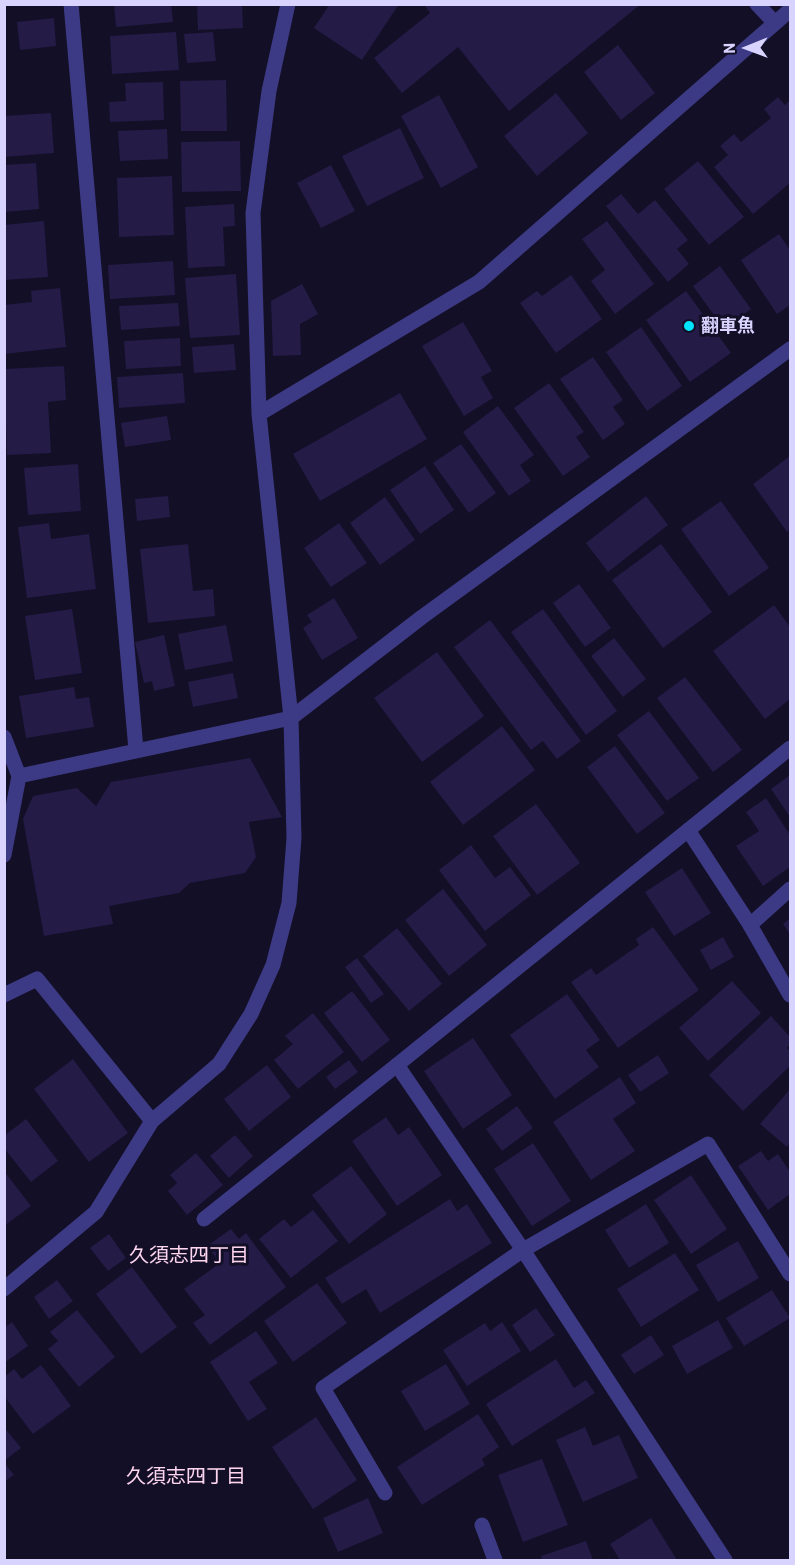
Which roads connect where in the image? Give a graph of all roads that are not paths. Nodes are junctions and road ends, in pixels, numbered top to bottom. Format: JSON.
{"nodes":[{"id":1,"x":71,"y":4,"type":"edge"},
{"id":2,"x":288,"y":4,"type":"edge"},
{"id":3,"x":757,"y":4,"type":"edge"},
{"id":4,"x":790,"y":10,"type":"edge"},
{"id":5,"x":775,"y":23,"type":"junction"},
{"id":6,"x":790,"y":349,"type":"edge"},
{"id":7,"x":259,"y":414,"type":"junction"},
{"id":8,"x":291,"y":718,"type":"junction"},
{"id":9,"x":4,"y":737,"type":"edge"},
{"id":10,"x":790,"y":748,"type":"edge"},
{"id":11,"x":136,"y":750,"type":"junction"},
{"id":12,"x":19,"y":777,"type":"junction"},
{"id":13,"x":688,"y":830,"type":"junction"},
{"id":14,"x":4,"y":855,"type":"edge"},
{"id":15,"x":790,"y":889,"type":"edge"},
{"id":16,"x":750,"y":925,"type":"junction"},
{"id":17,"x":5,"y":994,"type":"edge"},
{"id":18,"x":790,"y":995,"type":"edge"},
{"id":19,"x":397,"y":1065,"type":"junction"},
{"id":20,"x":152,"y":1120,"type":"junction"},
{"id":21,"x":204,"y":1219,"type":"dead end"},
{"id":22,"x":523,"y":1250,"type":"junction"},
{"id":23,"x":790,"y":1274,"type":"edge"},
{"id":24,"x":4,"y":1289,"type":"edge"},
{"id":25,"x":385,"y":1493,"type":"dead end"},
{"id":26,"x":482,"y":1525,"type":"dead end"},
{"id":27,"x":495,"y":1560,"type":"edge"},
{"id":28,"x":725,"y":1560,"type":"edge"}],
"edges":[{"from":1,"to":11,"type":"street"},
{"from":2,"to":7,"type":"street"},
{"from":3,"to":5,"type":"street"},
{"from":4,"to":5,"type":"street"},
{"from":5,"to":7,"type":"street"},
{"from":6,"to":8,"type":"street"},
{"from":7,"to":8,"type":"street"},
{"from":8,"to":11,"type":"street"},
{"from":8,"to":20,"type":"street"},
{"from":9,"to":12,"type":"street"},
{"from":10,"to":13,"type":"street"},
{"from":11,"to":12,"type":"street"},
{"from":12,"to":14,"type":"street"},
{"from":13,"to":16,"type":"street"},
{"from":13,"to":19,"type":"street"},
{"from":15,"to":16,"type":"street"},
{"from":16,"to":18,"type":"street"},
{"from":17,"to":20,"type":"street"},
{"from":19,"to":21,"type":"street"},
{"from":19,"to":22,"type":"street"},
{"from":20,"to":24,"type":"street"},
{"from":22,"to":23,"type":"street"},
{"from":22,"to":25,"type":"street"},
{"from":22,"to":28,"type":"street"},
{"from":26,"to":27,"type":"street"}]}
